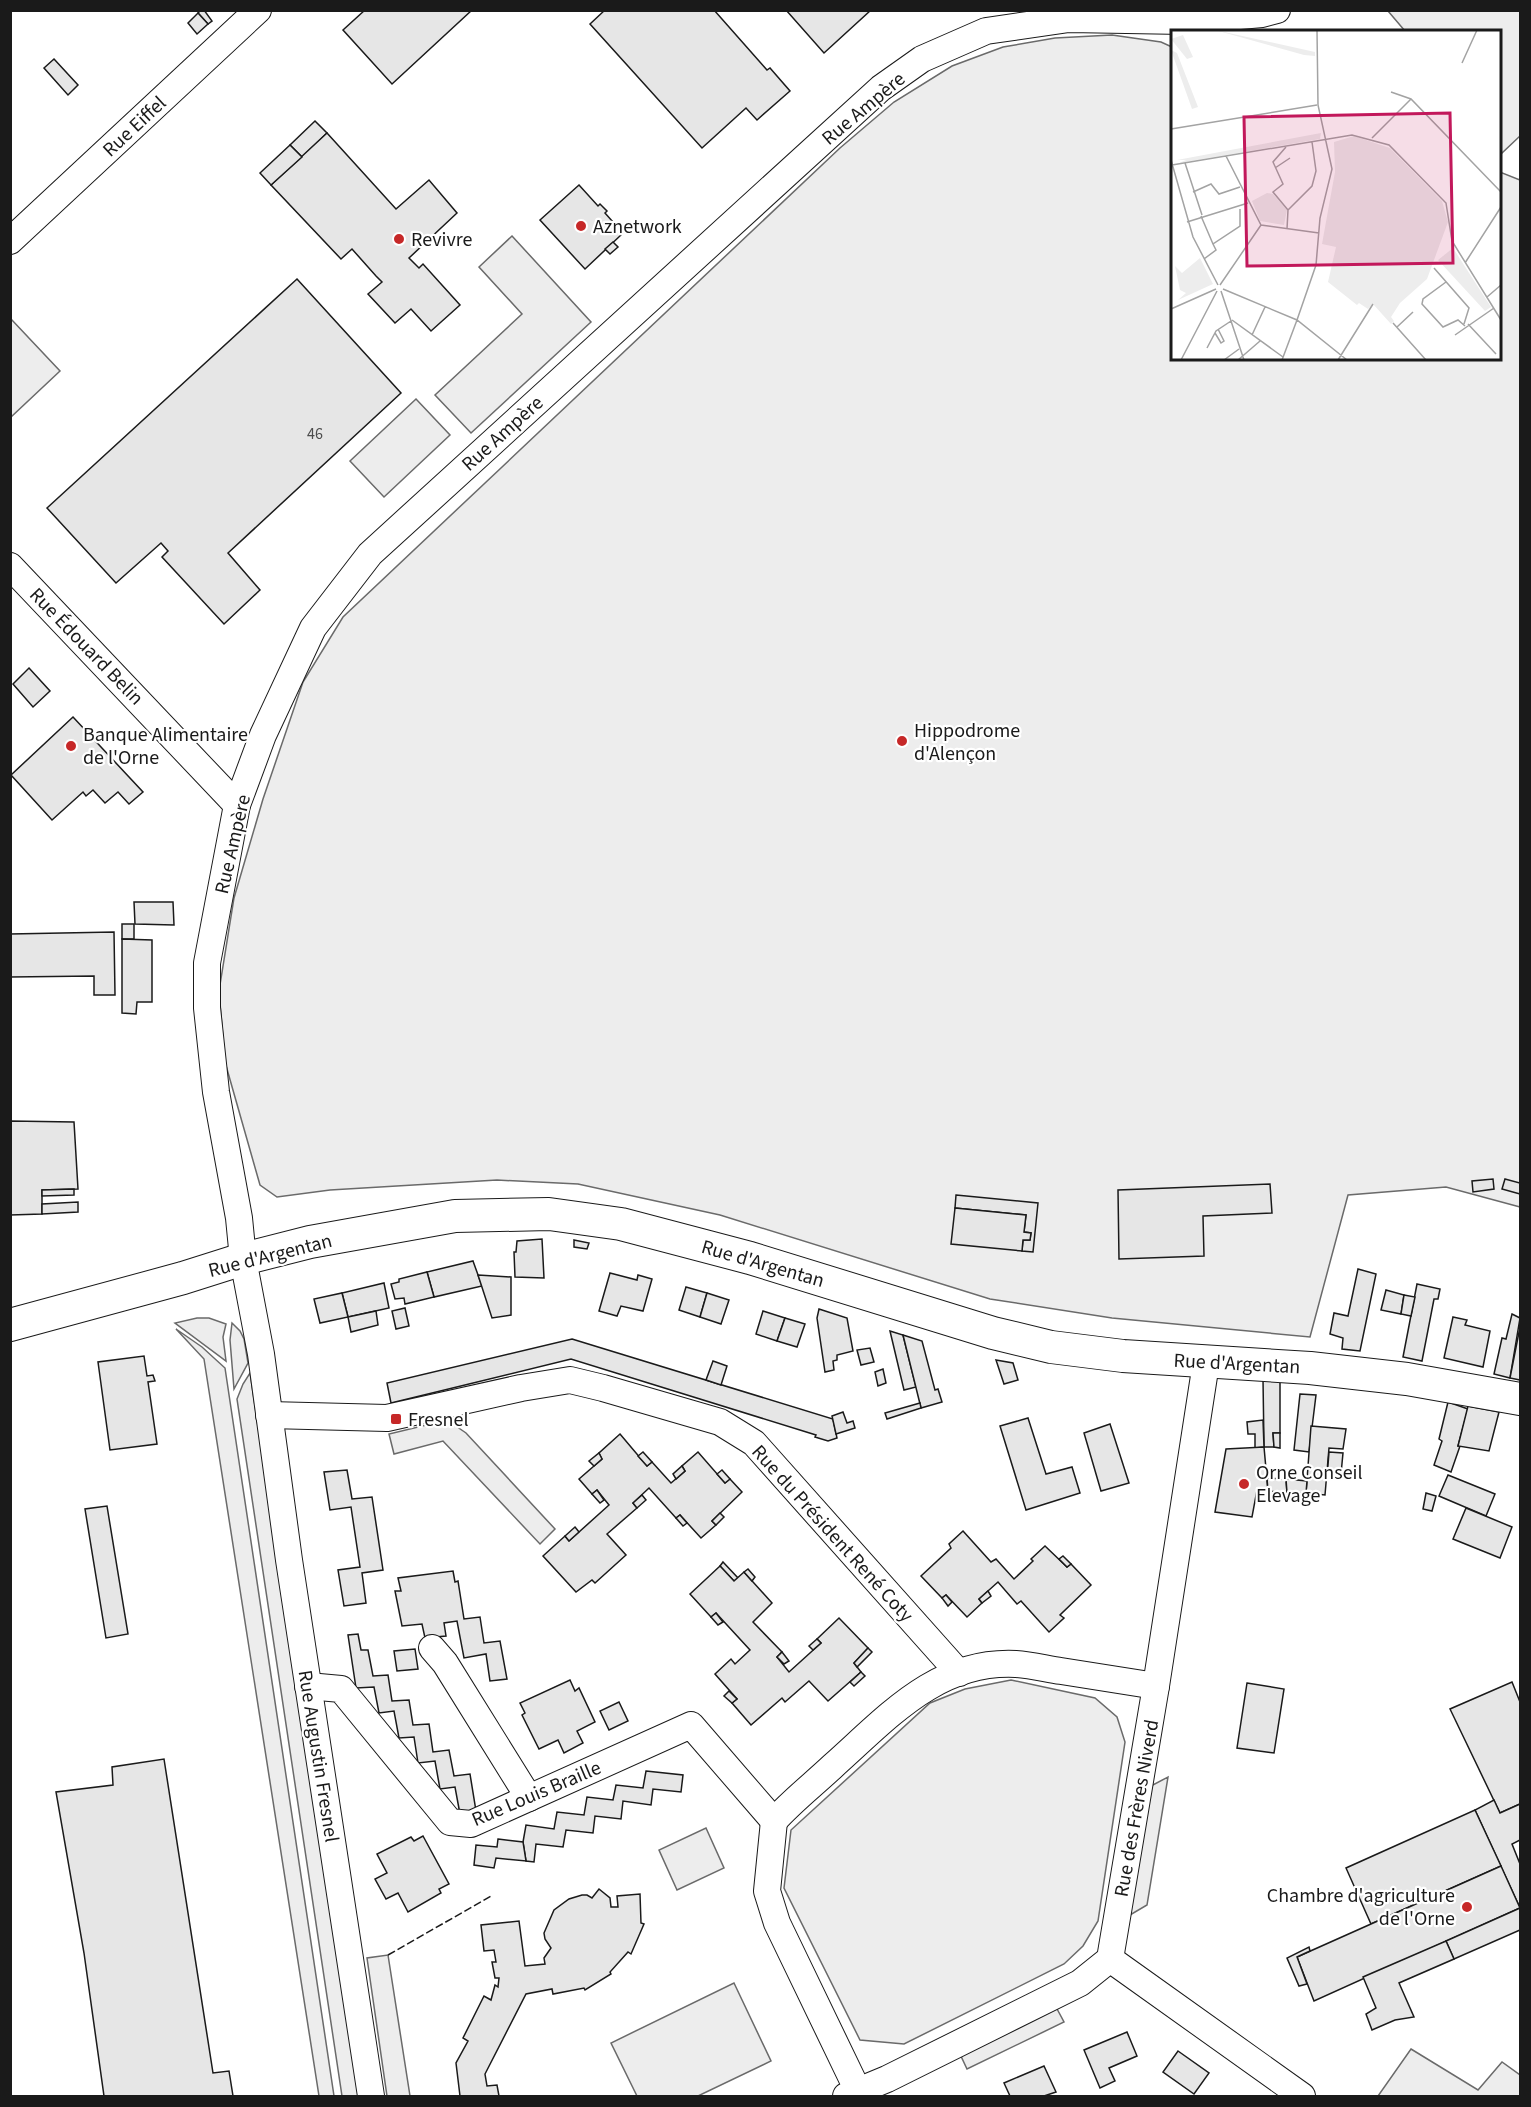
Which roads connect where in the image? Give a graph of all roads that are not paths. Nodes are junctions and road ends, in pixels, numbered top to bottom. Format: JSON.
{"nodes":[{"id":1,"x":258,"y":10,"type":"edge"},
{"id":2,"x":1277,"y":10,"type":"edge"},
{"id":3,"x":10,"y":241,"type":"edge"},
{"id":4,"x":10,"y":566,"type":"edge"},
{"id":5,"x":237,"y":805,"type":"junction"},
{"id":6,"x":243,"y":1259,"type":"junction"},
{"id":7,"x":10,"y":1325,"type":"edge"},
{"id":8,"x":1203,"y":1362,"type":"junction"},
{"id":9,"x":1521,"y":1399,"type":"edge"},
{"id":10,"x":268,"y":1415,"type":"junction"},
{"id":11,"x":432,"y":1648,"type":"dead end"},
{"id":12,"x":959,"y":1673,"type":"junction"},
{"id":13,"x":309,"y":1686,"type":"junction"},
{"id":14,"x":1156,"y":1686,"type":"junction"},
{"id":15,"x":529,"y":1798,"type":"junction"},
{"id":16,"x":774,"y":1821,"type":"junction"},
{"id":17,"x":1110,"y":1959,"type":"junction"},
{"id":18,"x":892,"y":2088,"type":"edge"},
{"id":19,"x":852,"y":2094,"type":"edge"},
{"id":20,"x":371,"y":2097,"type":"edge"},
{"id":21,"x":1302,"y":2097,"type":"edge"}],
"edges":[{"from":1,"to":3,"type":"street","name":"Rue Eiffel"},
{"from":2,"to":5,"type":"street","name":"Rue Ampère"},
{"from":4,"to":5,"type":"street","name":"Rue Édouard Belin"},
{"from":5,"to":6,"type":"street","name":"Rue Ampère"},
{"from":6,"to":7,"type":"main road","name":"Rue d'Argentan"},
{"from":6,"to":8,"type":"main road","name":"Rue d'Argentan"},
{"from":6,"to":10,"type":"street","name":"Rue Ampère"},
{"from":8,"to":9,"type":"main road","name":"Rue d'Argentan"},
{"from":8,"to":14,"type":"street","name":"Rue des Frères Niverd"},
{"from":10,"to":12,"type":"street","name":"Rue du Président René Coty"},
{"from":10,"to":13,"type":"street","name":"Rue Augustin Fresnel"},
{"from":11,"to":15,"type":"street"},
{"from":12,"to":14,"type":"street"},
{"from":12,"to":16,"type":"street"},
{"from":13,"to":15,"type":"street","name":"Rue Louis Braille"},
{"from":13,"to":20,"type":"street","name":"Rue Augustin Fresnel"},
{"from":14,"to":17,"type":"street","name":"Rue des Frères Niverd"},
{"from":15,"to":16,"type":"street","name":"Rue Louis Braille"},
{"from":16,"to":19,"type":"street"},
{"from":17,"to":18,"type":"street"},
{"from":17,"to":21,"type":"street"},
{"from":18,"to":19,"type":"street"}]}
